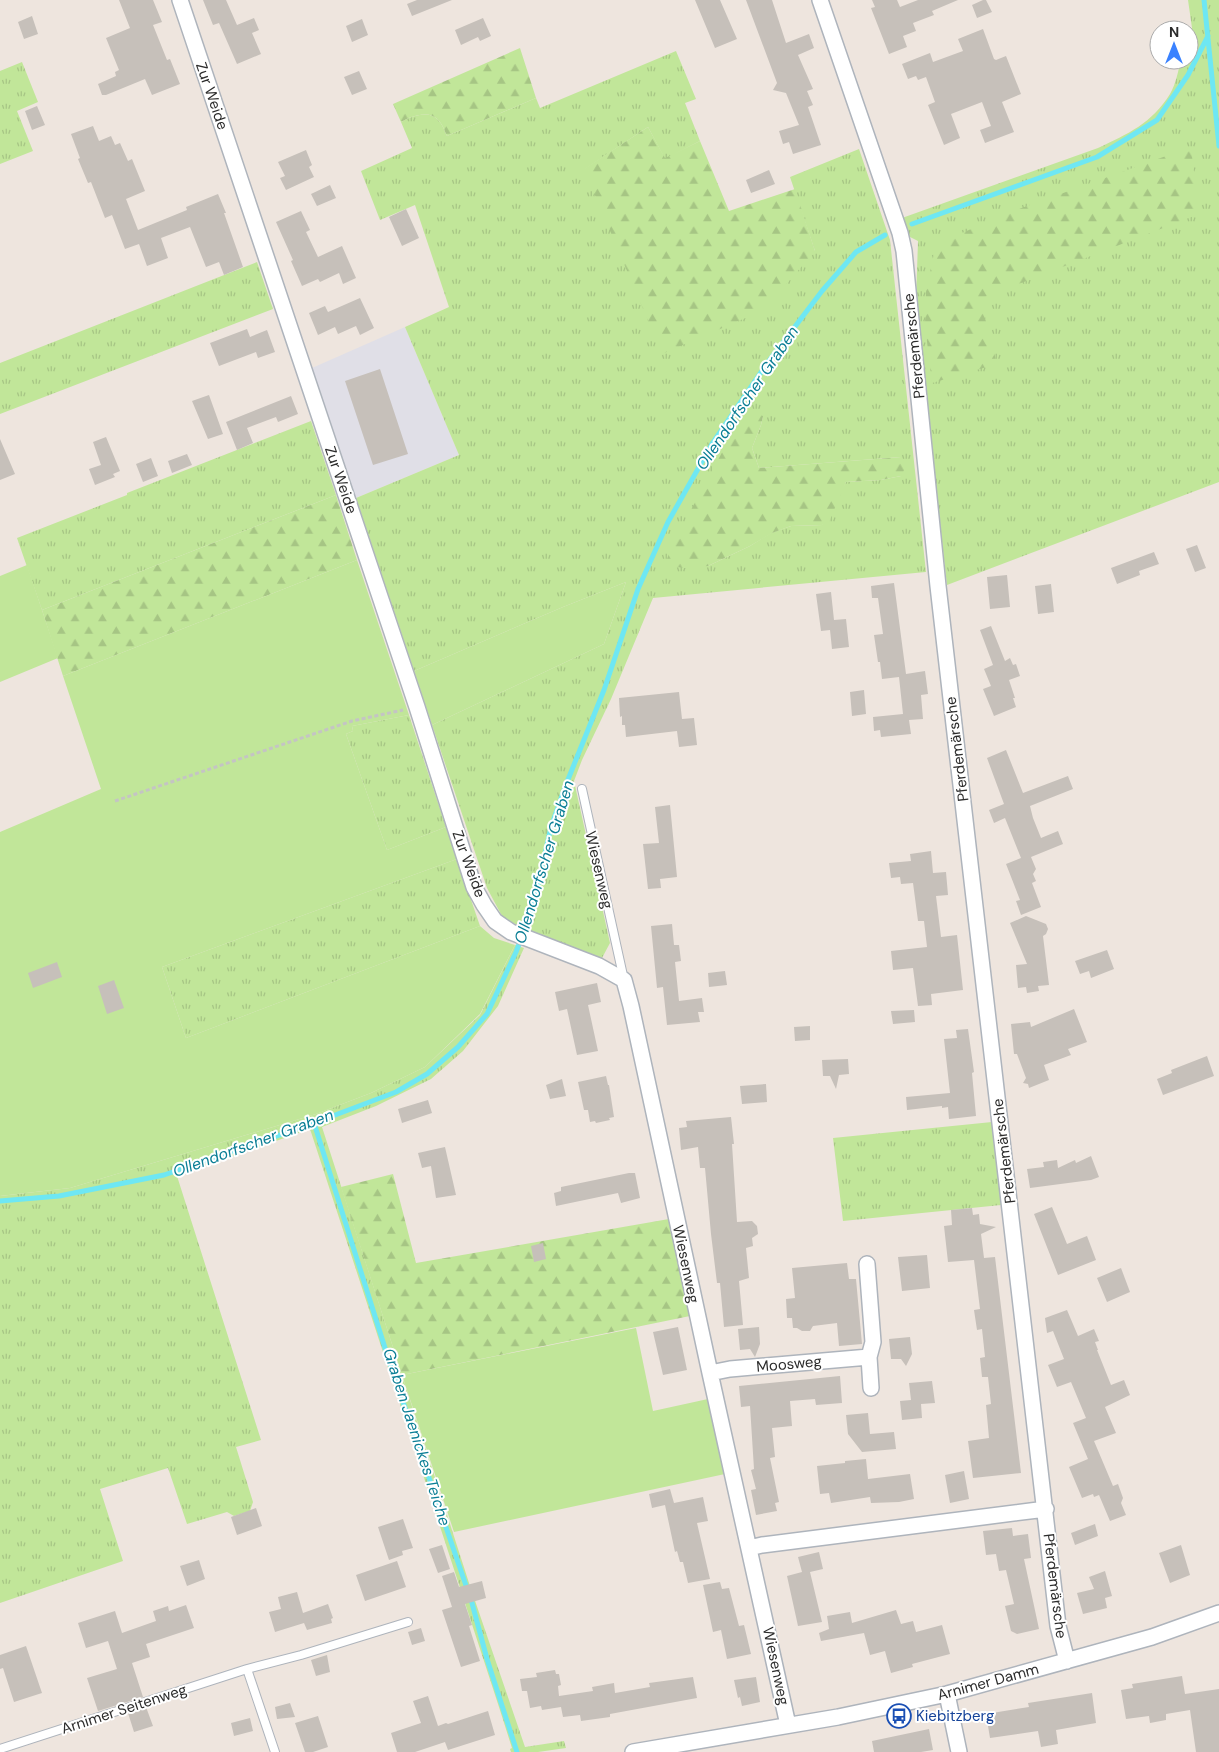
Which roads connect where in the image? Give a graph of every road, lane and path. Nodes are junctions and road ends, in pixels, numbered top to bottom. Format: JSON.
{"nodes":[{"id":1,"x":180,"y":0,"type":"edge"},
{"id":2,"x":820,"y":0,"type":"edge"},
{"id":3,"x":417,"y":707,"type":"junction"},
{"id":4,"x":582,"y":790,"type":"dead end"},
{"id":5,"x":115,"y":801,"type":"dead end"},
{"id":6,"x":624,"y":980,"type":"junction"},
{"id":7,"x":867,"y":1264,"type":"dead end"},
{"id":8,"x":869,"y":1357,"type":"junction"},
{"id":9,"x":710,"y":1373,"type":"junction"},
{"id":10,"x":871,"y":1388,"type":"dead end"},
{"id":11,"x":1046,"y":1510,"type":"junction"},
{"id":12,"x":750,"y":1548,"type":"junction"},
{"id":13,"x":1219,"y":1613,"type":"edge"},
{"id":14,"x":408,"y":1622,"type":"dead end"},
{"id":15,"x":1067,"y":1661,"type":"junction"},
{"id":16,"x":247,"y":1669,"type":"junction"},
{"id":17,"x":947,"y":1694,"type":"junction"},
{"id":18,"x":788,"y":1725,"type":"junction"},
{"id":19,"x":0,"y":1749,"type":"edge"},
{"id":20,"x":275,"y":1752,"type":"edge"},
{"id":21,"x":633,"y":1752,"type":"edge"},
{"id":22,"x":959,"y":1752,"type":"edge"}],
"edges":[{"from":1,"to":3,"type":"street","name":"Zur Weide"},
{"from":2,"to":11,"type":"street","name":"Pferdemärsche"},
{"from":3,"to":5,"type":"path"},
{"from":3,"to":6,"type":"street","name":"Zur Weide"},
{"from":4,"to":6,"type":"lane","name":"Wiesenweg"},
{"from":6,"to":9,"type":"street","name":"Wiesenweg"},
{"from":7,"to":8,"type":"street"},
{"from":8,"to":9,"type":"street","name":"Moosweg"},
{"from":8,"to":10,"type":"street"},
{"from":9,"to":12,"type":"street","name":"Wiesenweg"},
{"from":11,"to":12,"type":"street"},
{"from":11,"to":15,"type":"street","name":"Pferdemärsche"},
{"from":12,"to":18,"type":"street","name":"Wiesenweg"},
{"from":13,"to":15,"type":"street","name":"Arnimer Damm"},
{"from":14,"to":16,"type":"lane","name":"Arnimer Seitenweg"},
{"from":15,"to":17,"type":"street","name":"Arnimer Damm"},
{"from":16,"to":19,"type":"lane","name":"Arnimer Seitenweg"},
{"from":16,"to":20,"type":"lane"},
{"from":17,"to":18,"type":"street","name":"Arnimer Damm"},
{"from":17,"to":22,"type":"street"},
{"from":18,"to":21,"type":"street","name":"Arnimer Damm"}]}
